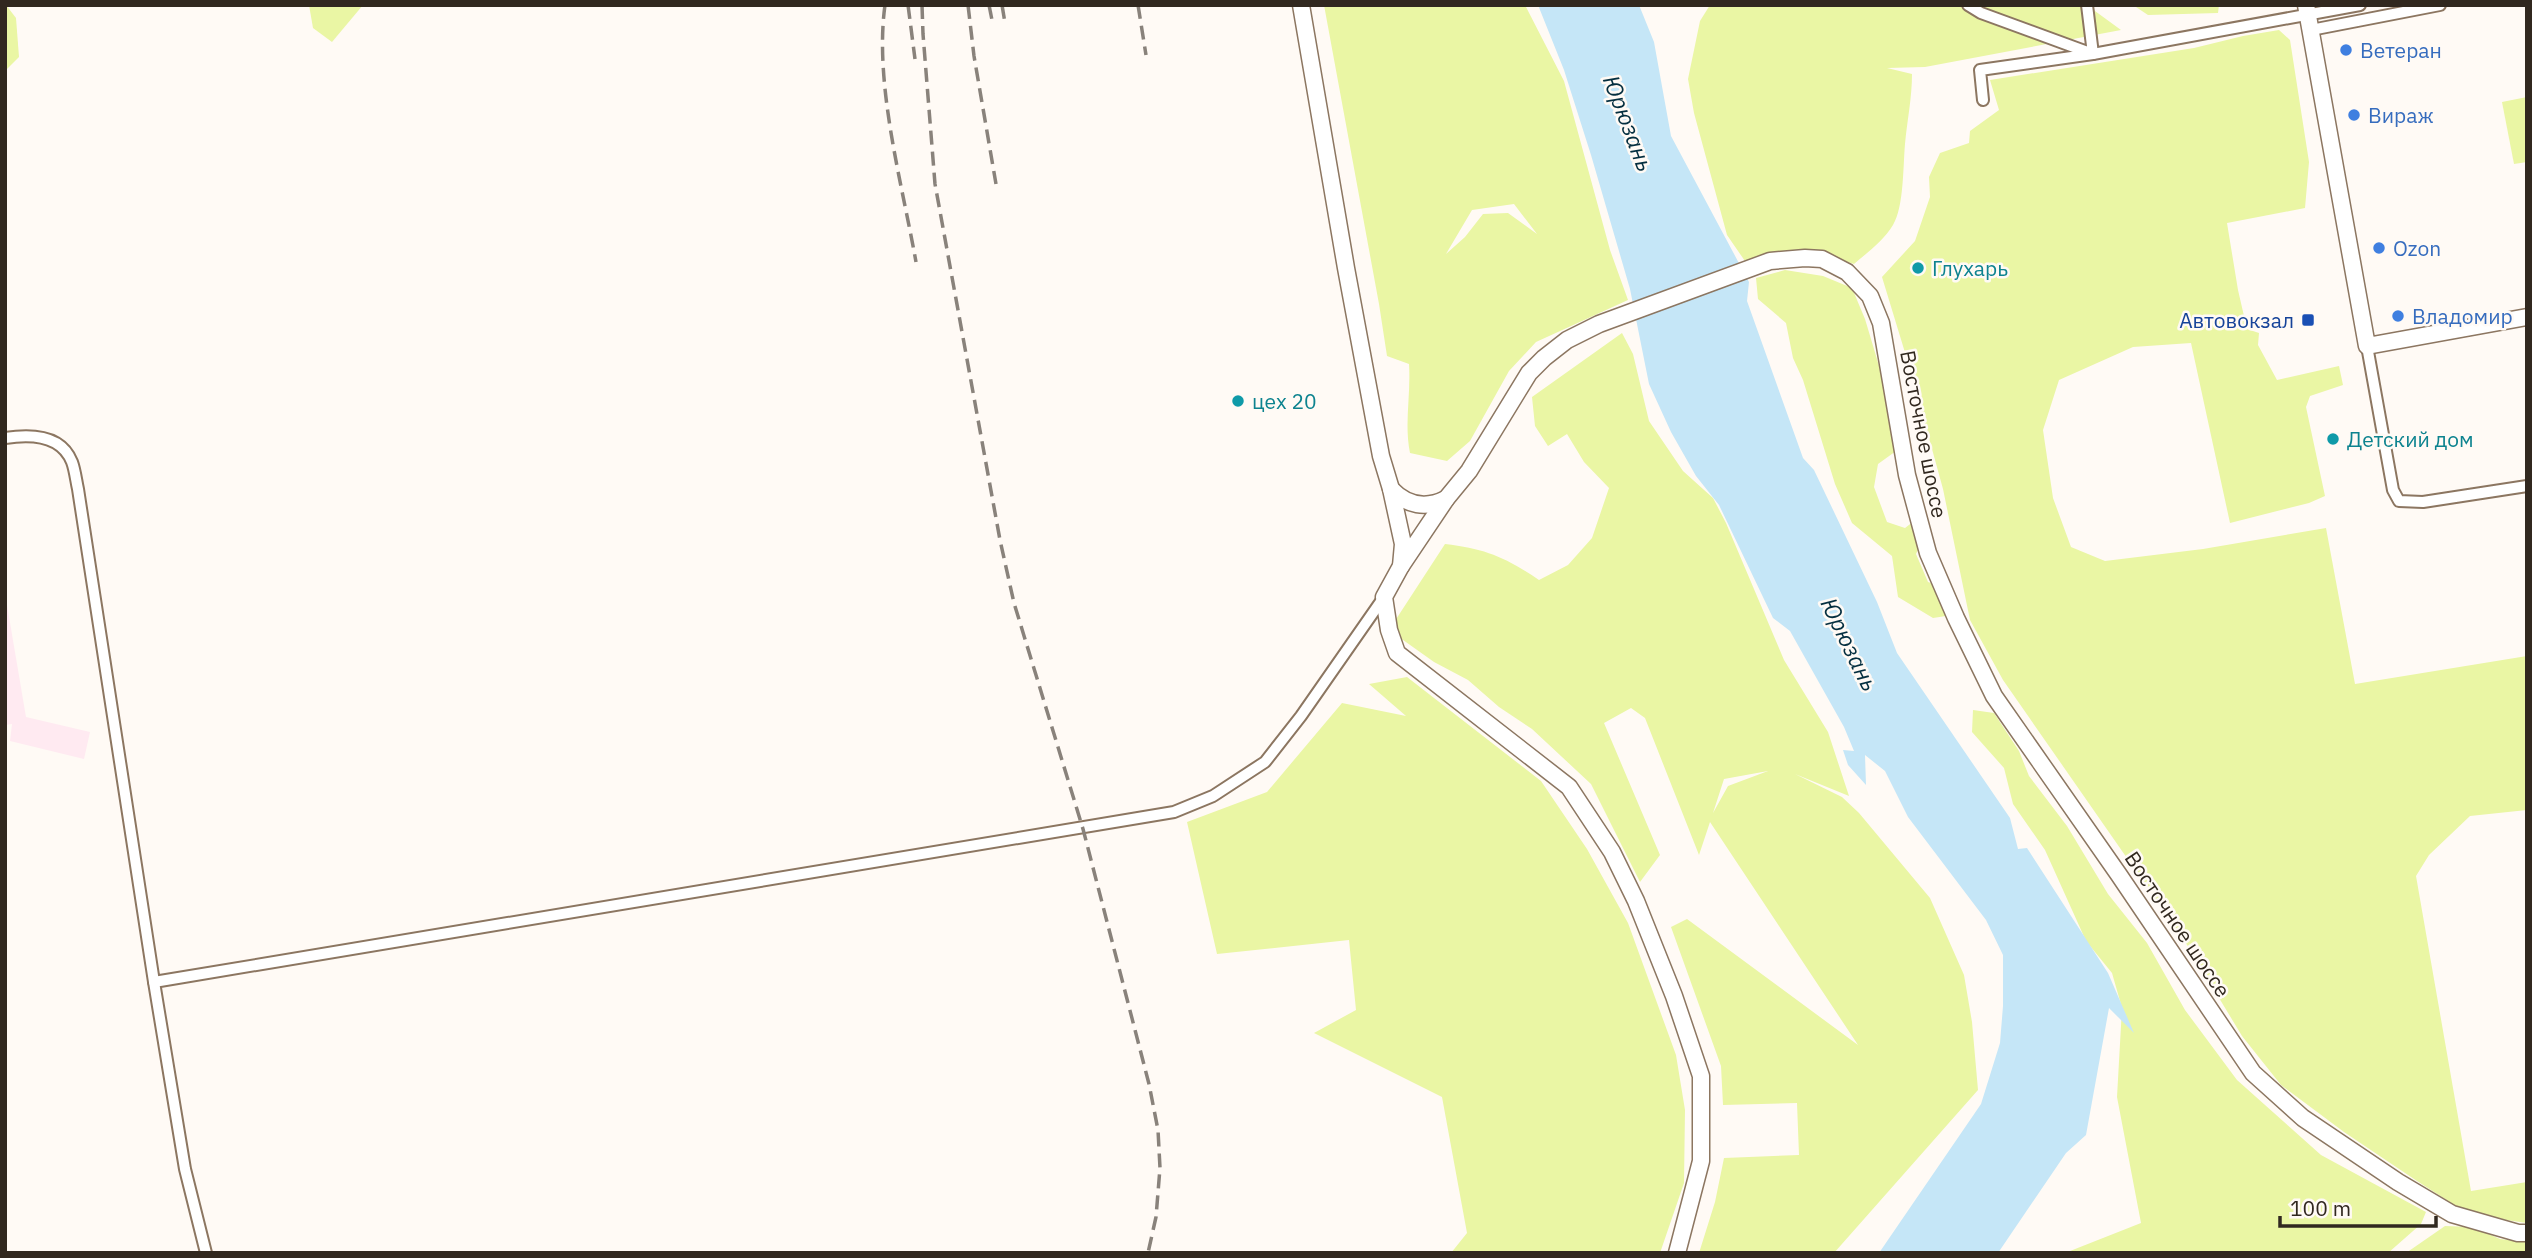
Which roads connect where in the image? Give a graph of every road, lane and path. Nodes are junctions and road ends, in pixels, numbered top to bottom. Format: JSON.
{"nodes":[{"id":1,"x":1301,"y":5,"type":"edge"},
{"id":2,"x":1969,"y":5,"type":"edge"},
{"id":3,"x":2087,"y":5,"type":"edge"},
{"id":4,"x":2360,"y":5,"type":"edge"},
{"id":5,"x":2440,"y":5,"type":"edge"},
{"id":6,"x":2308,"y":17,"type":"edge"},
{"id":7,"x":2093,"y":54,"type":"junction"},
{"id":8,"x":1983,"y":100,"type":"dead end"},
{"id":9,"x":2527,"y":317,"type":"edge"},
{"id":10,"x":2367,"y":346,"type":"junction"},
{"id":11,"x":5,"y":438,"type":"edge"},
{"id":12,"x":2527,"y":486,"type":"edge"},
{"id":13,"x":1391,"y":489,"type":"junction"},
{"id":14,"x":1446,"y":499,"type":"junction"},
{"id":15,"x":1401,"y":566,"type":"junction"},
{"id":16,"x":1384,"y":597,"type":"junction"},
{"id":17,"x":154,"y":982,"type":"junction"},
{"id":18,"x":2527,"y":1233,"type":"edge"},
{"id":19,"x":206,"y":1253,"type":"edge"},
{"id":20,"x":1677,"y":1253,"type":"edge"}],
"edges":[{"from":1,"to":13,"type":"main road"},
{"from":2,"to":7,"type":"street"},
{"from":3,"to":7,"type":"street"},
{"from":4,"to":6,"type":"street"},
{"from":5,"to":6,"type":"street"},
{"from":6,"to":7,"type":"street"},
{"from":6,"to":10,"type":"main road"},
{"from":7,"to":8,"type":"street"},
{"from":9,"to":10,"type":"main road"},
{"from":10,"to":12,"type":"street"},
{"from":11,"to":17,"type":"street"},
{"from":13,"to":14,"type":"main road"},
{"from":13,"to":15,"type":"main road"},
{"from":14,"to":15,"type":"main road","name":"Восточное шоссе"},
{"from":14,"to":18,"type":"main road","name":"Восточное шоссе"},
{"from":15,"to":16,"type":"main road","name":"Восточное шоссе"},
{"from":16,"to":17,"type":"street"},
{"from":16,"to":20,"type":"main road"},
{"from":17,"to":19,"type":"street"}]}
